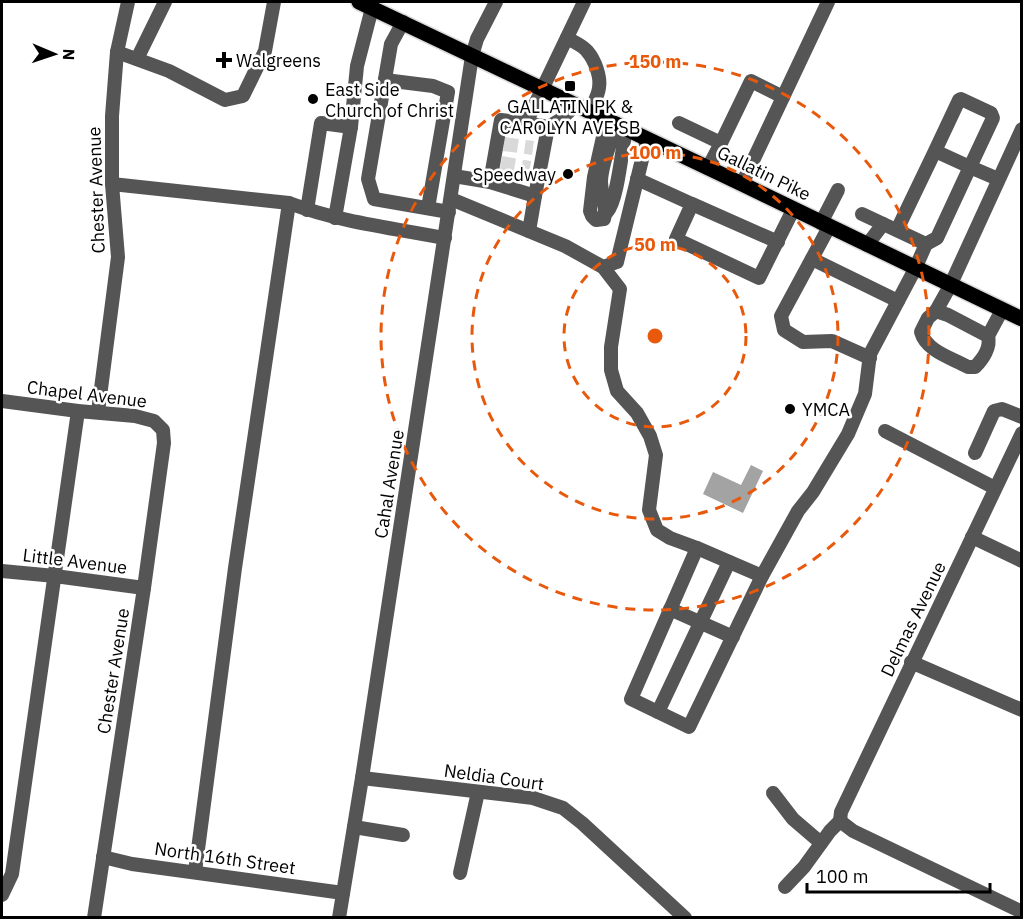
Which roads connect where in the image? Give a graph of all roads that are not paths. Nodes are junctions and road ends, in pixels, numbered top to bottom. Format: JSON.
{"nodes":[{"id":1,"x":128,"y":2,"type":"edge"},
{"id":2,"x":165,"y":2,"type":"edge"},
{"id":3,"x":274,"y":2,"type":"edge"},
{"id":4,"x":496,"y":2,"type":"edge"},
{"id":5,"x":584,"y":2,"type":"edge"},
{"id":6,"x":828,"y":2,"type":"edge"},
{"id":7,"x":375,"y":6,"type":"edge"},
{"id":8,"x":403,"y":22,"type":"junction"},
{"id":9,"x":567,"y":38,"type":"junction"},
{"id":10,"x":117,"y":52,"type":"junction"},
{"id":11,"x":472,"y":56,"type":"junction"},
{"id":12,"x":137,"y":59,"type":"junction"},
{"id":13,"x":385,"y":80,"type":"junction"},
{"id":14,"x":542,"y":88,"type":"junction"},
{"id":15,"x":783,"y":97,"type":"junction"},
{"id":16,"x":583,"y":108,"type":"junction"},
{"id":17,"x":526,"y":123,"type":"junction"},
{"id":18,"x":679,"y":123,"type":"dead end"},
{"id":19,"x":617,"y":124,"type":"junction"},
{"id":20,"x":351,"y":127,"type":"junction"},
{"id":21,"x":548,"y":127,"type":"junction"},
{"id":22,"x":1022,"y":129,"type":"edge"},
{"id":23,"x":647,"y":139,"type":"junction"},
{"id":24,"x":720,"y":143,"type":"junction"},
{"id":25,"x":935,"y":151,"type":"junction"},
{"id":26,"x":970,"y":167,"type":"junction"},
{"id":27,"x":708,"y":168,"type":"junction"},
{"id":28,"x":454,"y":176,"type":"junction"},
{"id":29,"x":637,"y":179,"type":"junction"},
{"id":30,"x":998,"y":179,"type":"junction"},
{"id":31,"x":490,"y":182,"type":"junction"},
{"id":32,"x":112,"y":184,"type":"junction"},
{"id":33,"x":742,"y":184,"type":"junction"},
{"id":34,"x":838,"y":190,"type":"dead end"},
{"id":35,"x":535,"y":196,"type":"junction"},
{"id":36,"x":289,"y":203,"type":"junction"},
{"id":37,"x":692,"y":204,"type":"junction"},
{"id":38,"x":450,"y":205,"type":"junction"},
{"id":39,"x":428,"y":208,"type":"junction"},
{"id":40,"x":308,"y":210,"type":"junction"},
{"id":41,"x":793,"y":210,"type":"junction"},
{"id":42,"x":862,"y":214,"type":"dead end"},
{"id":43,"x":335,"y":218,"type":"junction"},
{"id":44,"x":883,"y":224,"type":"junction"},
{"id":45,"x":825,"y":225,"type":"junction"},
{"id":46,"x":897,"y":230,"type":"junction"},
{"id":47,"x":529,"y":231,"type":"junction"},
{"id":48,"x":445,"y":238,"type":"junction"},
{"id":49,"x":778,"y":242,"type":"junction"},
{"id":50,"x":926,"y":244,"type":"junction"},
{"id":51,"x":867,"y":245,"type":"junction"},
{"id":52,"x":812,"y":259,"type":"junction"},
{"id":53,"x":603,"y":267,"type":"junction"},
{"id":54,"x":915,"y":269,"type":"junction"},
{"id":55,"x":950,"y":286,"type":"junction"},
{"id":56,"x":898,"y":301,"type":"junction"},
{"id":57,"x":1002,"y":310,"type":"junction"},
{"id":58,"x":936,"y":311,"type":"junction"},
{"id":59,"x":1022,"y":320,"type":"edge"},
{"id":60,"x":988,"y":336,"type":"junction"},
{"id":61,"x":870,"y":358,"type":"junction"},
{"id":62,"x":2,"y":401,"type":"edge"},
{"id":63,"x":78,"y":411,"type":"junction"},
{"id":64,"x":98,"y":412,"type":"junction"},
{"id":65,"x":1022,"y":417,"type":"edge"},
{"id":66,"x":163,"y":430,"type":"joint"},
{"id":67,"x":885,"y":431,"type":"dead end"},
{"id":68,"x":1022,"y":433,"type":"edge"},
{"id":69,"x":1018,"y":448,"type":"edge"},
{"id":70,"x":975,"y":453,"type":"dead end"},
{"id":71,"x":995,"y":488,"type":"junction"},
{"id":72,"x":972,"y":537,"type":"junction"},
{"id":73,"x":697,"y":548,"type":"junction"},
{"id":74,"x":1022,"y":561,"type":"edge"},
{"id":75,"x":729,"y":562,"type":"junction"},
{"id":76,"x":2,"y":571,"type":"edge"},
{"id":77,"x":55,"y":576,"type":"junction"},
{"id":78,"x":762,"y":576,"type":"junction"},
{"id":79,"x":144,"y":588,"type":"junction"},
{"id":80,"x":670,"y":609,"type":"junction"},
{"id":81,"x":700,"y":623,"type":"junction"},
{"id":82,"x":733,"y":637,"type":"junction"},
{"id":83,"x":911,"y":662,"type":"junction"},
{"id":84,"x":1022,"y":710,"type":"edge"},
{"id":85,"x":658,"y":712,"type":"junction"},
{"id":86,"x":362,"y":778,"type":"junction"},
{"id":87,"x":478,"y":792,"type":"junction"},
{"id":88,"x":773,"y":793,"type":"dead end"},
{"id":89,"x":840,"y":821,"type":"junction"},
{"id":90,"x":354,"y":827,"type":"junction"},
{"id":91,"x":403,"y":835,"type":"dead end"},
{"id":92,"x":821,"y":843,"type":"junction"},
{"id":93,"x":103,"y":856,"type":"junction"},
{"id":94,"x":195,"y":872,"type":"junction"},
{"id":95,"x":460,"y":873,"type":"dead end"},
{"id":96,"x":785,"y":887,"type":"dead end"},
{"id":97,"x":343,"y":893,"type":"junction"},
{"id":98,"x":2,"y":895,"type":"edge"},
{"id":99,"x":1022,"y":912,"type":"edge"},
{"id":100,"x":94,"y":918,"type":"edge"},
{"id":101,"x":339,"y":918,"type":"edge"},
{"id":102,"x":686,"y":918,"type":"edge"}],
"edges":[{"from":1,"to":10,"type":"street","name":"Chester Avenue"},
{"from":2,"to":12,"type":"street"},
{"from":3,"to":12,"type":"street"},
{"from":4,"to":11,"type":"street","name":"Cahal Avenue"},
{"from":5,"to":9,"type":"street"},
{"from":6,"to":15,"type":"street"},
{"from":7,"to":8,"type":"main road","name":"Gallatin Pike"},
{"from":7,"to":20,"type":"street"},
{"from":8,"to":11,"type":"main road","name":"Gallatin Pike"},
{"from":8,"to":13,"type":"street"},
{"from":9,"to":14,"type":"street"},
{"from":9,"to":16,"type":"street"},
{"from":10,"to":12,"type":"street"},
{"from":10,"to":32,"type":"street","name":"Chester Avenue"},
{"from":11,"to":14,"type":"main road","name":"Gallatin Pike"},
{"from":11,"to":28,"type":"street","name":"Cahal Avenue"},
{"from":13,"to":39,"type":"street"},
{"from":13,"to":39,"type":"street"},
{"from":14,"to":16,"type":"main road","name":"Gallatin Pike"},
{"from":14,"to":17,"type":"street"},
{"from":15,"to":24,"type":"street"},
{"from":15,"to":33,"type":"street"},
{"from":16,"to":19,"type":"main road","name":"Gallatin Pike"},
{"from":16,"to":21,"type":"street"},
{"from":17,"to":21,"type":"street"},
{"from":17,"to":31,"type":"street"},
{"from":18,"to":24,"type":"street"},
{"from":19,"to":19,"type":"street"},
{"from":19,"to":23,"type":"main road","name":"Gallatin Pike"},
{"from":20,"to":40,"type":"street"},
{"from":20,"to":43,"type":"street"},
{"from":21,"to":35,"type":"street"},
{"from":22,"to":30,"type":"street"},
{"from":23,"to":27,"type":"main road","name":"Gallatin Pike"},
{"from":23,"to":29,"type":"street"},
{"from":24,"to":27,"type":"street"},
{"from":25,"to":26,"type":"street"},
{"from":25,"to":26,"type":"street"},
{"from":25,"to":46,"type":"street"},
{"from":26,"to":30,"type":"street"},
{"from":26,"to":50,"type":"street"},
{"from":27,"to":33,"type":"main road","name":"Gallatin Pike"},
{"from":28,"to":31,"type":"street"},
{"from":28,"to":38,"type":"street","name":"Cahal Avenue"},
{"from":29,"to":37,"type":"street"},
{"from":29,"to":53,"type":"street"},
{"from":30,"to":55,"type":"street"},
{"from":31,"to":35,"type":"street"},
{"from":32,"to":36,"type":"street"},
{"from":32,"to":64,"type":"street","name":"Chester Avenue"},
{"from":33,"to":41,"type":"main road","name":"Gallatin Pike"},
{"from":34,"to":45,"type":"street"},
{"from":35,"to":47,"type":"street"},
{"from":36,"to":40,"type":"street"},
{"from":36,"to":94,"type":"street"},
{"from":37,"to":49,"type":"street"},
{"from":37,"to":49,"type":"street"},
{"from":38,"to":39,"type":"street"},
{"from":38,"to":47,"type":"street"},
{"from":38,"to":48,"type":"street","name":"Cahal Avenue"},
{"from":40,"to":43,"type":"street"},
{"from":41,"to":45,"type":"main road","name":"Gallatin Pike"},
{"from":41,"to":49,"type":"street"},
{"from":42,"to":44,"type":"street"},
{"from":43,"to":48,"type":"street"},
{"from":44,"to":46,"type":"street"},
{"from":44,"to":51,"type":"street"},
{"from":45,"to":51,"type":"main road","name":"Gallatin Pike"},
{"from":45,"to":52,"type":"street"},
{"from":46,"to":50,"type":"street"},
{"from":47,"to":53,"type":"street"},
{"from":48,"to":86,"type":"street","name":"Cahal Avenue"},
{"from":50,"to":54,"type":"street"},
{"from":51,"to":54,"type":"main road","name":"Gallatin Pike"},
{"from":52,"to":56,"type":"street"},
{"from":52,"to":61,"type":"street"},
{"from":53,"to":73,"type":"street"},
{"from":54,"to":55,"type":"main road","name":"Gallatin Pike"},
{"from":54,"to":56,"type":"street"},
{"from":55,"to":57,"type":"main road","name":"Gallatin Pike"},
{"from":55,"to":58,"type":"street"},
{"from":56,"to":61,"type":"street"},
{"from":57,"to":59,"type":"main road","name":"Gallatin Pike"},
{"from":57,"to":60,"type":"street"},
{"from":58,"to":60,"type":"street"},
{"from":58,"to":60,"type":"street"},
{"from":61,"to":78,"type":"street"},
{"from":62,"to":63,"type":"street","name":"Chapel Avenue"},
{"from":63,"to":64,"type":"street","name":"Chapel Avenue"},
{"from":63,"to":77,"type":"street"},
{"from":64,"to":66,"type":"street","name":"Chapel Avenue"},
{"from":65,"to":70,"type":"street"},
{"from":66,"to":79,"type":"street","name":"Chester Avenue"},
{"from":67,"to":71,"type":"street"},
{"from":68,"to":69,"type":"street","name":"Delmas Avenue"},
{"from":69,"to":71,"type":"street","name":"Delmas Avenue"},
{"from":71,"to":72,"type":"street","name":"Delmas Avenue"},
{"from":72,"to":74,"type":"street"},
{"from":72,"to":83,"type":"street","name":"Delmas Avenue"},
{"from":73,"to":75,"type":"street"},
{"from":73,"to":80,"type":"street"},
{"from":75,"to":78,"type":"street"},
{"from":75,"to":81,"type":"street"},
{"from":76,"to":77,"type":"street","name":"Little Avenue"},
{"from":77,"to":79,"type":"street","name":"Little Avenue"},
{"from":77,"to":98,"type":"street"},
{"from":78,"to":82,"type":"street"},
{"from":79,"to":93,"type":"street","name":"Chester Avenue"},
{"from":80,"to":81,"type":"street"},
{"from":80,"to":85,"type":"street"},
{"from":81,"to":82,"type":"street"},
{"from":81,"to":85,"type":"street"},
{"from":82,"to":85,"type":"street"},
{"from":83,"to":84,"type":"street"},
{"from":83,"to":89,"type":"street","name":"Delmas Avenue"},
{"from":86,"to":87,"type":"street","name":"Neldia Court"},
{"from":86,"to":90,"type":"street","name":"Cahal Avenue"},
{"from":87,"to":95,"type":"street"},
{"from":87,"to":102,"type":"street","name":"Neldia Court"},
{"from":88,"to":92,"type":"street"},
{"from":89,"to":92,"type":"street"},
{"from":89,"to":99,"type":"street"},
{"from":90,"to":91,"type":"street"},
{"from":90,"to":97,"type":"street","name":"Cahal Avenue"},
{"from":92,"to":96,"type":"street"},
{"from":93,"to":94,"type":"street","name":"North 16th Street"},
{"from":93,"to":100,"type":"street","name":"Chester Avenue"},
{"from":94,"to":97,"type":"street","name":"North 16th Street"},
{"from":97,"to":101,"type":"street","name":"Cahal Avenue"}]}
